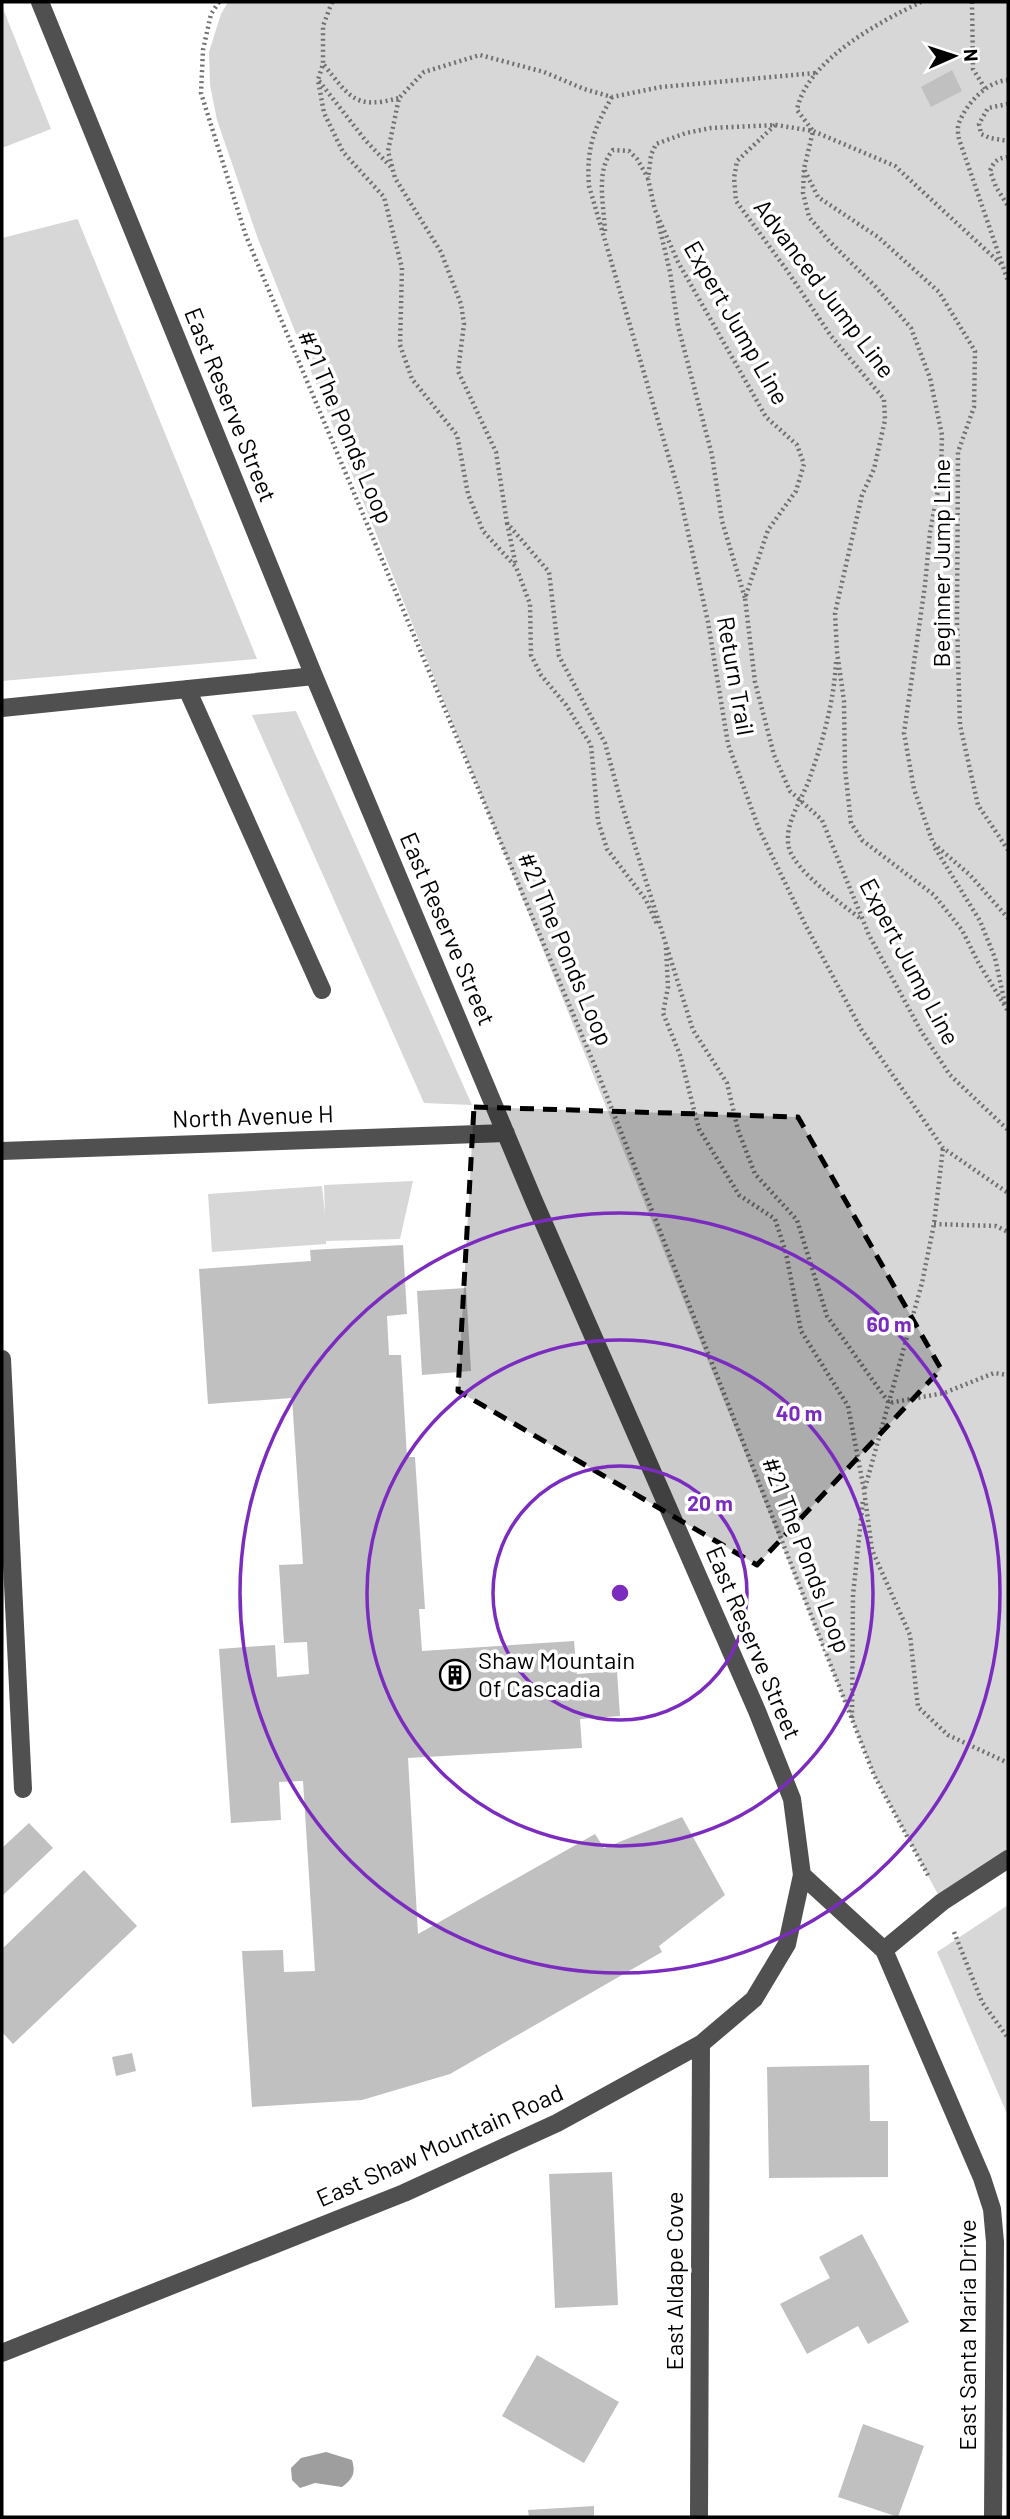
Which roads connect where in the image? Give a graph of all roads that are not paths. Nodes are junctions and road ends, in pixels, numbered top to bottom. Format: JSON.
{"nodes":[{"id":1,"x":40,"y":2,"type":"edge"},
{"id":2,"x":314,"y":676,"type":"junction"},
{"id":3,"x":187,"y":689,"type":"junction"},
{"id":4,"x":2,"y":708,"type":"edge"},
{"id":5,"x":323,"y":990,"type":"dead end"},
{"id":6,"x":506,"y":1133,"type":"junction"},
{"id":7,"x":2,"y":1151,"type":"edge"},
{"id":8,"x":2,"y":1359,"type":"edge"},
{"id":9,"x":23,"y":1789,"type":"dead end"},
{"id":10,"x":1008,"y":1859,"type":"edge"},
{"id":11,"x":802,"y":1875,"type":"junction"},
{"id":12,"x":884,"y":1950,"type":"junction"},
{"id":13,"x":701,"y":2044,"type":"junction"},
{"id":14,"x":2,"y":2353,"type":"edge"},
{"id":15,"x":699,"y":2517,"type":"edge"},
{"id":16,"x":993,"y":2517,"type":"edge"}],
"edges":[{"from":1,"to":2,"type":"street","name":"East Reserve Street"},
{"from":2,"to":3,"type":"street"},
{"from":2,"to":6,"type":"street","name":"East Reserve Street"},
{"from":3,"to":4,"type":"street"},
{"from":3,"to":5,"type":"street"},
{"from":6,"to":7,"type":"street","name":"North Avenue H"},
{"from":6,"to":11,"type":"street","name":"East Reserve Street"},
{"from":8,"to":9,"type":"street"},
{"from":10,"to":12,"type":"street"},
{"from":11,"to":12,"type":"street","name":"East Santa Maria Drive"},
{"from":11,"to":13,"type":"street","name":"East Shaw Mountain Road"},
{"from":12,"to":16,"type":"street","name":"East Santa Maria Drive"},
{"from":13,"to":14,"type":"street","name":"East Shaw Mountain Road"},
{"from":13,"to":15,"type":"street","name":"East Aldape Cove"}]}
